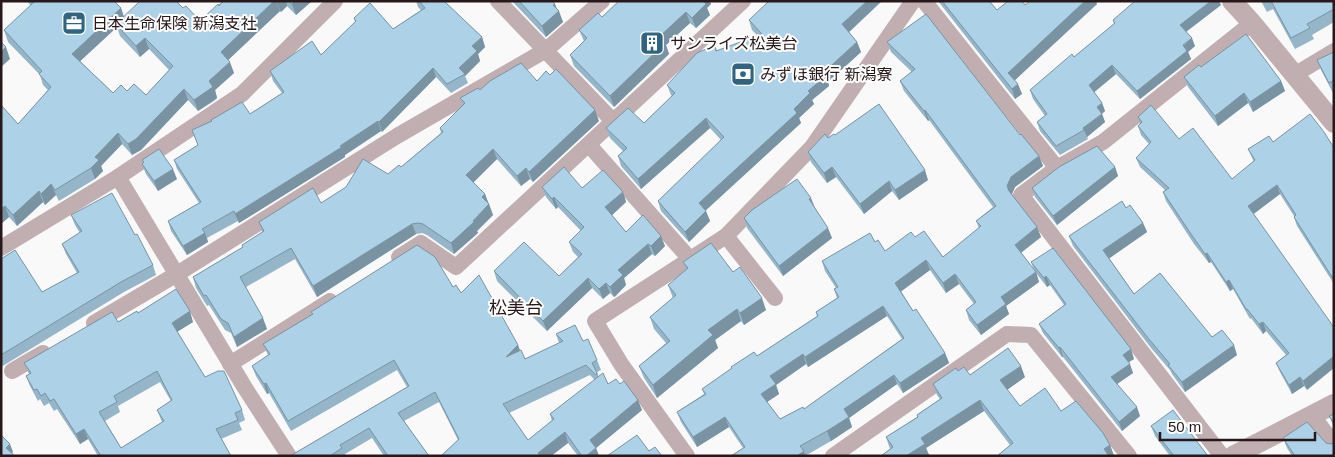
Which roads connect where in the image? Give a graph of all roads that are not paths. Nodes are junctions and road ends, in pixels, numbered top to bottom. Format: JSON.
{"nodes":[{"id":1,"x":335,"y":1,"type":"edge"},
{"id":2,"x":498,"y":1,"type":"edge"},
{"id":3,"x":602,"y":1,"type":"edge"},
{"id":4,"x":743,"y":1,"type":"edge"},
{"id":5,"x":913,"y":1,"type":"edge"},
{"id":6,"x":924,"y":1,"type":"edge"},
{"id":7,"x":1232,"y":1,"type":"edge"},
{"id":8,"x":1252,"y":23,"type":"junction"},
{"id":9,"x":546,"y":50,"type":"junction"},
{"id":10,"x":1334,"y":51,"type":"edge"},
{"id":11,"x":1294,"y":75,"type":"junction"},
{"id":12,"x":613,"y":121,"type":"junction"},
{"id":13,"x":1334,"y":123,"type":"edge"},
{"id":14,"x":589,"y":145,"type":"junction"},
{"id":15,"x":1058,"y":168,"type":"junction"},
{"id":16,"x":118,"y":177,"type":"junction"},
{"id":17,"x":726,"y":236,"type":"junction"},
{"id":18,"x":2,"y":246,"type":"edge"},
{"id":19,"x":690,"y":259,"type":"junction"},
{"id":20,"x":388,"y":264,"type":"edge"},
{"id":21,"x":178,"y":274,"type":"junction"},
{"id":22,"x":346,"y":290,"type":"edge"},
{"id":23,"x":775,"y":298,"type":"dead end"},
{"id":24,"x":78,"y":332,"type":"edge"},
{"id":25,"x":54,"y":347,"type":"edge"},
{"id":26,"x":230,"y":364,"type":"junction"},
{"id":27,"x":12,"y":371,"type":"dead end"},
{"id":28,"x":1334,"y":404,"type":"edge"},
{"id":29,"x":1312,"y":415,"type":"junction"},
{"id":30,"x":1334,"y":444,"type":"edge"},
{"id":31,"x":289,"y":456,"type":"edge"},
{"id":32,"x":687,"y":456,"type":"edge"},
{"id":33,"x":833,"y":456,"type":"edge"},
{"id":34,"x":1128,"y":456,"type":"edge"},
{"id":35,"x":1222,"y":456,"type":"edge"},
{"id":36,"x":1232,"y":456,"type":"edge"}],
"edges":[{"from":1,"to":16,"type":"street"},
{"from":2,"to":9,"type":"street"},
{"from":3,"to":9,"type":"street"},
{"from":4,"to":12,"type":"street"},
{"from":5,"to":17,"type":"street"},
{"from":6,"to":15,"type":"street"},
{"from":7,"to":8,"type":"street"},
{"from":8,"to":11,"type":"street"},
{"from":8,"to":15,"type":"street"},
{"from":9,"to":12,"type":"street"},
{"from":9,"to":21,"type":"street"},
{"from":10,"to":11,"type":"street"},
{"from":11,"to":13,"type":"street"},
{"from":12,"to":14,"type":"street"},
{"from":14,"to":19,"type":"street"},
{"from":14,"to":20,"type":"street"},
{"from":15,"to":35,"type":"street"},
{"from":16,"to":18,"type":"street"},
{"from":16,"to":21,"type":"street"},
{"from":17,"to":19,"type":"street"},
{"from":17,"to":23,"type":"street"},
{"from":19,"to":32,"type":"street"},
{"from":21,"to":24,"type":"street"},
{"from":21,"to":26,"type":"street"},
{"from":22,"to":26,"type":"street"},
{"from":25,"to":27,"type":"street"},
{"from":26,"to":31,"type":"street"},
{"from":28,"to":29,"type":"street"},
{"from":29,"to":30,"type":"street"},
{"from":29,"to":36,"type":"street"},
{"from":33,"to":34,"type":"street"}]}
